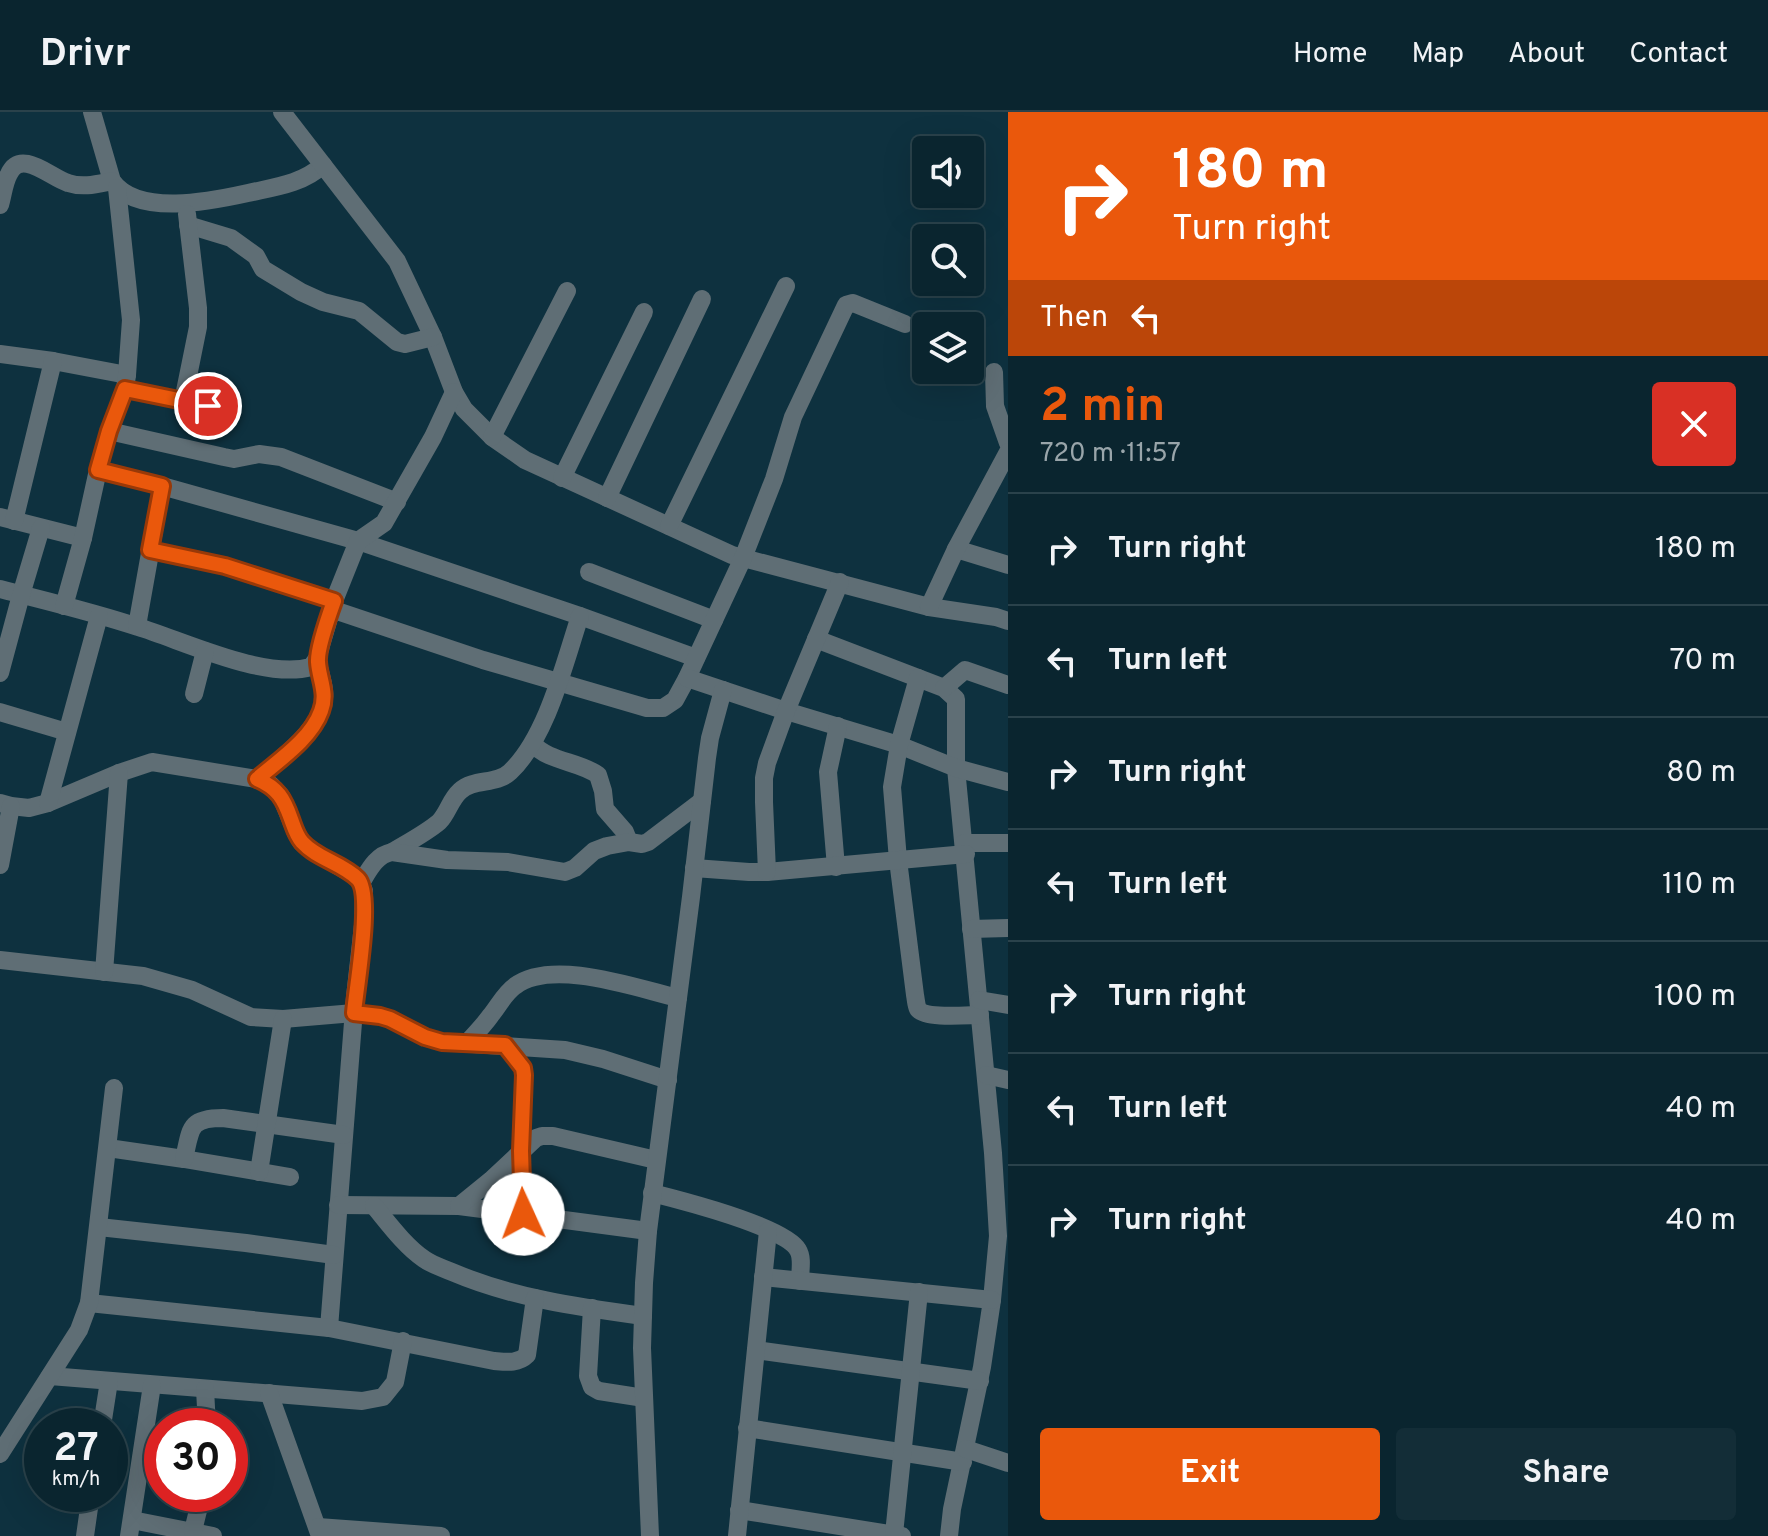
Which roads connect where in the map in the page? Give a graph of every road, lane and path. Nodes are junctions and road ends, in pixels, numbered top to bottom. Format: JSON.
{"nodes":[{"id":1,"x":92,"y":112,"type":"edge"},
{"id":2,"x":282,"y":112,"type":"edge"},
{"id":3,"x":323,"y":165,"type":"junction"},
{"id":4,"x":115,"y":185,"type":"junction"},
{"id":5,"x":186,"y":203,"type":"junction"},
{"id":6,"x":0,"y":205,"type":"edge"},
{"id":7,"x":188,"y":225,"type":"junction"},
{"id":8,"x":786,"y":286,"type":"dead end"},
{"id":9,"x":567,"y":291,"type":"dead end"},
{"id":10,"x":702,"y":299,"type":"dead end"},
{"id":11,"x":644,"y":312,"type":"dead end"},
{"id":12,"x":905,"y":324,"type":"dead end"},
{"id":13,"x":433,"y":337,"type":"junction"},
{"id":14,"x":0,"y":354,"type":"edge"},
{"id":15,"x":53,"y":361,"type":"junction"},
{"id":16,"x":994,"y":372,"type":"dead end"},
{"id":17,"x":126,"y":382,"type":"junction"},
{"id":18,"x":454,"y":392,"type":"junction"},
{"id":19,"x":183,"y":401,"type":"junction"},
{"id":20,"x":232,"y":411,"type":"dead end"},
{"id":21,"x":109,"y":431,"type":"junction"},
{"id":22,"x":492,"y":437,"type":"junction"},
{"id":23,"x":1008,"y":443,"type":"edge"},
{"id":24,"x":1008,"y":452,"type":"edge"},
{"id":25,"x":98,"y":470,"type":"junction"},
{"id":26,"x":562,"y":478,"type":"junction"},
{"id":27,"x":1000,"y":485,"type":"edge"},
{"id":28,"x":162,"y":486,"type":"junction"},
{"id":29,"x":607,"y":498,"type":"junction"},
{"id":30,"x":397,"y":502,"type":"junction"},
{"id":31,"x":7,"y":519,"type":"edge"},
{"id":32,"x":669,"y":526,"type":"junction"},
{"id":33,"x":41,"y":528,"type":"junction"},
{"id":34,"x":83,"y":538,"type":"junction"},
{"id":35,"x":358,"y":541,"type":"junction"},
{"id":36,"x":956,"y":549,"type":"junction"},
{"id":37,"x":150,"y":550,"type":"junction"},
{"id":38,"x":743,"y":558,"type":"junction"},
{"id":39,"x":1008,"y":565,"type":"edge"},
{"id":40,"x":589,"y":572,"type":"dead end"},
{"id":41,"x":840,"y":582,"type":"junction"},
{"id":42,"x":0,"y":589,"type":"edge"},
{"id":43,"x":21,"y":595,"type":"junction"},
{"id":44,"x":332,"y":605,"type":"junction"},
{"id":45,"x":64,"y":606,"type":"junction"},
{"id":46,"x":929,"y":607,"type":"junction"},
{"id":47,"x":99,"y":616,"type":"junction"},
{"id":48,"x":580,"y":616,"type":"junction"},
{"id":49,"x":714,"y":620,"type":"junction"},
{"id":50,"x":1008,"y":621,"type":"edge"},
{"id":51,"x":137,"y":626,"type":"junction"},
{"id":52,"x":816,"y":639,"type":"junction"},
{"id":53,"x":205,"y":651,"type":"junction"},
{"id":54,"x":696,"y":658,"type":"junction"},
{"id":55,"x":317,"y":659,"type":"junction"},
{"id":56,"x":0,"y":673,"type":"edge"},
{"id":57,"x":687,"y":678,"type":"junction"},
{"id":58,"x":918,"y":678,"type":"junction"},
{"id":59,"x":558,"y":682,"type":"junction"},
{"id":60,"x":1008,"y":685,"type":"edge"},
{"id":61,"x":944,"y":688,"type":"junction"},
{"id":62,"x":723,"y":690,"type":"junction"},
{"id":63,"x":194,"y":694,"type":"dead end"},
{"id":64,"x":786,"y":711,"type":"junction"},
{"id":65,"x":0,"y":712,"type":"edge"},
{"id":66,"x":838,"y":726,"type":"junction"},
{"id":67,"x":67,"y":732,"type":"junction"},
{"id":68,"x":533,"y":744,"type":"junction"},
{"id":69,"x":899,"y":745,"type":"junction"},
{"id":70,"x":956,"y":768,"type":"junction"},
{"id":71,"x":119,"y":773,"type":"junction"},
{"id":72,"x":257,"y":779,"type":"junction"},
{"id":73,"x":1008,"y":782,"type":"edge"},
{"id":74,"x":702,"y":801,"type":"junction"},
{"id":75,"x":48,"y":803,"type":"junction"},
{"id":76,"x":6,"y":804,"type":"edge"},
{"id":77,"x":629,"y":842,"type":"junction"},
{"id":78,"x":1008,"y":843,"type":"edge"},
{"id":79,"x":965,"y":849,"type":"junction"},
{"id":80,"x":392,"y":852,"type":"junction"},
{"id":81,"x":898,"y":860,"type":"junction"},
{"id":82,"x":0,"y":865,"type":"edge"},
{"id":83,"x":836,"y":867,"type":"junction"},
{"id":84,"x":694,"y":868,"type":"junction"},
{"id":85,"x":767,"y":872,"type":"junction"},
{"id":86,"x":361,"y":883,"type":"junction"},
{"id":87,"x":1008,"y":928,"type":"edge"},
{"id":88,"x":971,"y":929,"type":"junction"},
{"id":89,"x":0,"y":960,"type":"edge"},
{"id":90,"x":104,"y":972,"type":"junction"},
{"id":91,"x":678,"y":998,"type":"junction"},
{"id":92,"x":1008,"y":1005,"type":"edge"},
{"id":93,"x":979,"y":1007,"type":"junction"},
{"id":94,"x":354,"y":1013,"type":"junction"},
{"id":95,"x":283,"y":1019,"type":"junction"},
{"id":96,"x":467,"y":1043,"type":"junction"},
{"id":97,"x":505,"y":1045,"type":"junction"},
{"id":98,"x":986,"y":1075,"type":"junction"},
{"id":99,"x":668,"y":1080,"type":"junction"},
{"id":100,"x":1008,"y":1080,"type":"edge"},
{"id":101,"x":114,"y":1088,"type":"dead end"},
{"id":102,"x":266,"y":1124,"type":"junction"},
{"id":103,"x":344,"y":1135,"type":"junction"},
{"id":104,"x":108,"y":1148,"type":"junction"},
{"id":105,"x":521,"y":1151,"type":"junction"},
{"id":106,"x":1000,"y":1154,"type":"edge"},
{"id":107,"x":184,"y":1159,"type":"junction"},
{"id":108,"x":656,"y":1160,"type":"junction"},
{"id":109,"x":259,"y":1172,"type":"junction"},
{"id":110,"x":290,"y":1177,"type":"dead end"},
{"id":111,"x":652,"y":1193,"type":"junction"},
{"id":112,"x":338,"y":1205,"type":"junction"},
{"id":113,"x":374,"y":1206,"type":"junction"},
{"id":114,"x":459,"y":1206,"type":"junction"},
{"id":115,"x":523,"y":1214,"type":"junction"},
{"id":116,"x":99,"y":1227,"type":"junction"},
{"id":117,"x":648,"y":1231,"type":"junction"},
{"id":118,"x":768,"y":1231,"type":"junction"},
{"id":119,"x":1003,"y":1237,"type":"edge"},
{"id":120,"x":334,"y":1255,"type":"junction"},
{"id":121,"x":763,"y":1277,"type":"junction"},
{"id":122,"x":800,"y":1281,"type":"junction"},
{"id":123,"x":919,"y":1292,"type":"junction"},
{"id":124,"x":535,"y":1298,"type":"junction"},
{"id":125,"x":89,"y":1303,"type":"junction"},
{"id":126,"x":592,"y":1308,"type":"junction"},
{"id":127,"x":997,"y":1310,"type":"edge"},
{"id":128,"x":643,"y":1316,"type":"junction"},
{"id":129,"x":329,"y":1328,"type":"junction"},
{"id":130,"x":403,"y":1341,"type":"junction"},
{"id":131,"x":756,"y":1350,"type":"junction"},
{"id":132,"x":911,"y":1372,"type":"junction"},
{"id":133,"x":50,"y":1376,"type":"junction"},
{"id":134,"x":109,"y":1381,"type":"junction"},
{"id":135,"x":980,"y":1381,"type":"junction"},
{"id":136,"x":152,"y":1385,"type":"junction"},
{"id":137,"x":205,"y":1389,"type":"junction"},
{"id":138,"x":269,"y":1393,"type":"junction"},
{"id":139,"x":644,"y":1398,"type":"junction"},
{"id":140,"x":105,"y":1408,"type":"edge"},
{"id":141,"x":206,"y":1408,"type":"edge"},
{"id":142,"x":747,"y":1428,"type":"junction"},
{"id":143,"x":903,"y":1453,"type":"junction"},
{"id":144,"x":0,"y":1454,"type":"edge"},
{"id":145,"x":965,"y":1456,"type":"junction"},
{"id":146,"x":1008,"y":1463,"type":"edge"},
{"id":147,"x":739,"y":1510,"type":"junction"},
{"id":148,"x":88,"y":1512,"type":"edge"},
{"id":149,"x":198,"y":1512,"type":"edge"},
{"id":150,"x":131,"y":1528,"type":"edge"},
{"id":151,"x":193,"y":1531,"type":"junction"},
{"id":152,"x":319,"y":1532,"type":"edge"},
{"id":153,"x":899,"y":1535,"type":"edge"},
{"id":154,"x":85,"y":1536,"type":"edge"},
{"id":155,"x":213,"y":1536,"type":"edge"},
{"id":156,"x":441,"y":1536,"type":"edge"},
{"id":157,"x":650,"y":1536,"type":"edge"},
{"id":158,"x":737,"y":1536,"type":"edge"},
{"id":159,"x":949,"y":1536,"type":"edge"}],
"edges":[{"from":1,"to":4,"type":"street"},
{"from":2,"to":3,"type":"street"},
{"from":3,"to":5,"type":"street"},
{"from":3,"to":13,"type":"street"},
{"from":4,"to":5,"type":"street"},
{"from":4,"to":6,"type":"street"},
{"from":4,"to":17,"type":"street"},
{"from":5,"to":7,"type":"street"},
{"from":7,"to":13,"type":"street"},
{"from":7,"to":19,"type":"street"},
{"from":8,"to":32,"type":"street"},
{"from":9,"to":22,"type":"street"},
{"from":10,"to":29,"type":"street"},
{"from":11,"to":26,"type":"street"},
{"from":12,"to":38,"type":"street"},
{"from":13,"to":18,"type":"street"},
{"from":14,"to":15,"type":"street"},
{"from":15,"to":17,"type":"street"},
{"from":15,"to":31,"type":"street"},
{"from":16,"to":23,"type":"street"},
{"from":17,"to":19,"type":"street"},
{"from":17,"to":21,"type":"street"},
{"from":18,"to":22,"type":"street"},
{"from":18,"to":30,"type":"street"},
{"from":19,"to":20,"type":"street"},
{"from":21,"to":25,"type":"street"},
{"from":21,"to":30,"type":"street"},
{"from":22,"to":26,"type":"street"},
{"from":24,"to":27,"type":"street"},
{"from":25,"to":28,"type":"street"},
{"from":25,"to":34,"type":"street"},
{"from":26,"to":29,"type":"street"},
{"from":27,"to":36,"type":"street"},
{"from":28,"to":35,"type":"street"},
{"from":28,"to":37,"type":"street"},
{"from":29,"to":32,"type":"street"},
{"from":30,"to":35,"type":"street"},
{"from":31,"to":33,"type":"street"},
{"from":32,"to":38,"type":"street"},
{"from":33,"to":34,"type":"street"},
{"from":33,"to":43,"type":"street"},
{"from":34,"to":45,"type":"street"},
{"from":35,"to":44,"type":"street"},
{"from":35,"to":48,"type":"street"},
{"from":36,"to":39,"type":"street"},
{"from":36,"to":46,"type":"street"},
{"from":37,"to":44,"type":"street"},
{"from":37,"to":51,"type":"street"},
{"from":38,"to":41,"type":"street"},
{"from":38,"to":49,"type":"street"},
{"from":40,"to":49,"type":"street"},
{"from":41,"to":46,"type":"street"},
{"from":41,"to":52,"type":"street"},
{"from":42,"to":43,"type":"street"},
{"from":43,"to":45,"type":"street"},
{"from":43,"to":56,"type":"street"},
{"from":44,"to":55,"type":"street"},
{"from":44,"to":59,"type":"street"},
{"from":45,"to":47,"type":"street"},
{"from":46,"to":50,"type":"street"},
{"from":47,"to":51,"type":"street"},
{"from":47,"to":67,"type":"street"},
{"from":48,"to":54,"type":"street"},
{"from":48,"to":59,"type":"street"},
{"from":49,"to":54,"type":"street"},
{"from":51,"to":53,"type":"street"},
{"from":52,"to":58,"type":"street"},
{"from":52,"to":64,"type":"street"},
{"from":53,"to":55,"type":"street"},
{"from":53,"to":63,"type":"street"},
{"from":54,"to":57,"type":"street"},
{"from":55,"to":72,"type":"street"},
{"from":57,"to":59,"type":"street"},
{"from":57,"to":62,"type":"street"},
{"from":58,"to":61,"type":"street"},
{"from":58,"to":69,"type":"street"},
{"from":59,"to":68,"type":"street"},
{"from":60,"to":61,"type":"street"},
{"from":61,"to":70,"type":"street"},
{"from":62,"to":64,"type":"street"},
{"from":62,"to":74,"type":"street"},
{"from":64,"to":66,"type":"street"},
{"from":64,"to":85,"type":"street"},
{"from":65,"to":67,"type":"street"},
{"from":66,"to":69,"type":"street"},
{"from":66,"to":83,"type":"street"},
{"from":67,"to":75,"type":"street"},
{"from":68,"to":77,"type":"street"},
{"from":68,"to":80,"type":"street"},
{"from":69,"to":70,"type":"street"},
{"from":69,"to":81,"type":"street"},
{"from":70,"to":73,"type":"street"},
{"from":70,"to":79,"type":"street"},
{"from":71,"to":72,"type":"street"},
{"from":71,"to":75,"type":"street"},
{"from":71,"to":90,"type":"street"},
{"from":72,"to":86,"type":"street"},
{"from":74,"to":77,"type":"street"},
{"from":74,"to":84,"type":"street"},
{"from":75,"to":76,"type":"street"},
{"from":76,"to":82,"type":"street"},
{"from":77,"to":80,"type":"street"},
{"from":78,"to":79,"type":"street"},
{"from":79,"to":81,"type":"street"},
{"from":79,"to":88,"type":"street"},
{"from":80,"to":86,"type":"street"},
{"from":81,"to":83,"type":"street"},
{"from":81,"to":93,"type":"street"},
{"from":83,"to":85,"type":"street"},
{"from":84,"to":85,"type":"street"},
{"from":84,"to":91,"type":"street"},
{"from":86,"to":94,"type":"street"},
{"from":87,"to":88,"type":"street"},
{"from":88,"to":93,"type":"street"},
{"from":89,"to":90,"type":"street"},
{"from":90,"to":95,"type":"street"},
{"from":91,"to":96,"type":"street"},
{"from":91,"to":99,"type":"street"},
{"from":92,"to":93,"type":"street"},
{"from":93,"to":98,"type":"street"},
{"from":94,"to":95,"type":"street"},
{"from":94,"to":96,"type":"street"},
{"from":94,"to":103,"type":"street"},
{"from":95,"to":102,"type":"street"},
{"from":96,"to":97,"type":"street"},
{"from":97,"to":99,"type":"street"},
{"from":97,"to":105,"type":"street"},
{"from":98,"to":100,"type":"street"},
{"from":98,"to":106,"type":"street"},
{"from":99,"to":108,"type":"street"},
{"from":101,"to":104,"type":"street"},
{"from":102,"to":103,"type":"street"},
{"from":102,"to":107,"type":"street"},
{"from":102,"to":109,"type":"street"},
{"from":103,"to":112,"type":"street"},
{"from":104,"to":107,"type":"street"},
{"from":104,"to":116,"type":"street"},
{"from":105,"to":108,"type":"street"},
{"from":105,"to":114,"type":"street"},
{"from":105,"to":115,"type":"street"},
{"from":106,"to":119,"type":"street"},
{"from":107,"to":109,"type":"street"},
{"from":108,"to":111,"type":"street"},
{"from":109,"to":110,"type":"street"},
{"from":111,"to":117,"type":"street"},
{"from":111,"to":118,"type":"street"},
{"from":112,"to":113,"type":"street"},
{"from":112,"to":120,"type":"street"},
{"from":113,"to":114,"type":"street"},
{"from":113,"to":124,"type":"street"},
{"from":114,"to":115,"type":"street"},
{"from":115,"to":117,"type":"street"},
{"from":116,"to":120,"type":"street"},
{"from":116,"to":125,"type":"street"},
{"from":117,"to":128,"type":"street"},
{"from":118,"to":121,"type":"street"},
{"from":118,"to":122,"type":"street"},
{"from":119,"to":127,"type":"street"},
{"from":120,"to":129,"type":"street"},
{"from":121,"to":122,"type":"street"},
{"from":121,"to":131,"type":"street"},
{"from":122,"to":123,"type":"street"},
{"from":123,"to":127,"type":"street"},
{"from":123,"to":132,"type":"street"},
{"from":124,"to":126,"type":"street"},
{"from":124,"to":130,"type":"street"},
{"from":125,"to":129,"type":"street"},
{"from":125,"to":133,"type":"street"},
{"from":126,"to":128,"type":"street"},
{"from":126,"to":139,"type":"street"},
{"from":127,"to":135,"type":"street"},
{"from":128,"to":139,"type":"street"},
{"from":129,"to":130,"type":"street"},
{"from":130,"to":138,"type":"street"},
{"from":131,"to":132,"type":"street"},
{"from":131,"to":142,"type":"street"},
{"from":132,"to":135,"type":"street"},
{"from":132,"to":143,"type":"street"},
{"from":133,"to":134,"type":"street"},
{"from":133,"to":144,"type":"street"},
{"from":134,"to":136,"type":"street"},
{"from":134,"to":140,"type":"street"},
{"from":135,"to":145,"type":"street"},
{"from":136,"to":137,"type":"street"},
{"from":136,"to":150,"type":"street"},
{"from":137,"to":138,"type":"street"},
{"from":137,"to":141,"type":"street"},
{"from":138,"to":152,"type":"street"},
{"from":139,"to":157,"type":"street"},
{"from":142,"to":143,"type":"street"},
{"from":142,"to":147,"type":"street"},
{"from":143,"to":145,"type":"street"},
{"from":143,"to":153,"type":"street"},
{"from":145,"to":146,"type":"street"},
{"from":145,"to":159,"type":"street"},
{"from":147,"to":153,"type":"street"},
{"from":147,"to":158,"type":"street"},
{"from":148,"to":154,"type":"street"},
{"from":149,"to":151,"type":"street"},
{"from":150,"to":151,"type":"street"},
{"from":151,"to":155,"type":"street"},
{"from":152,"to":156,"type":"street"}]}
